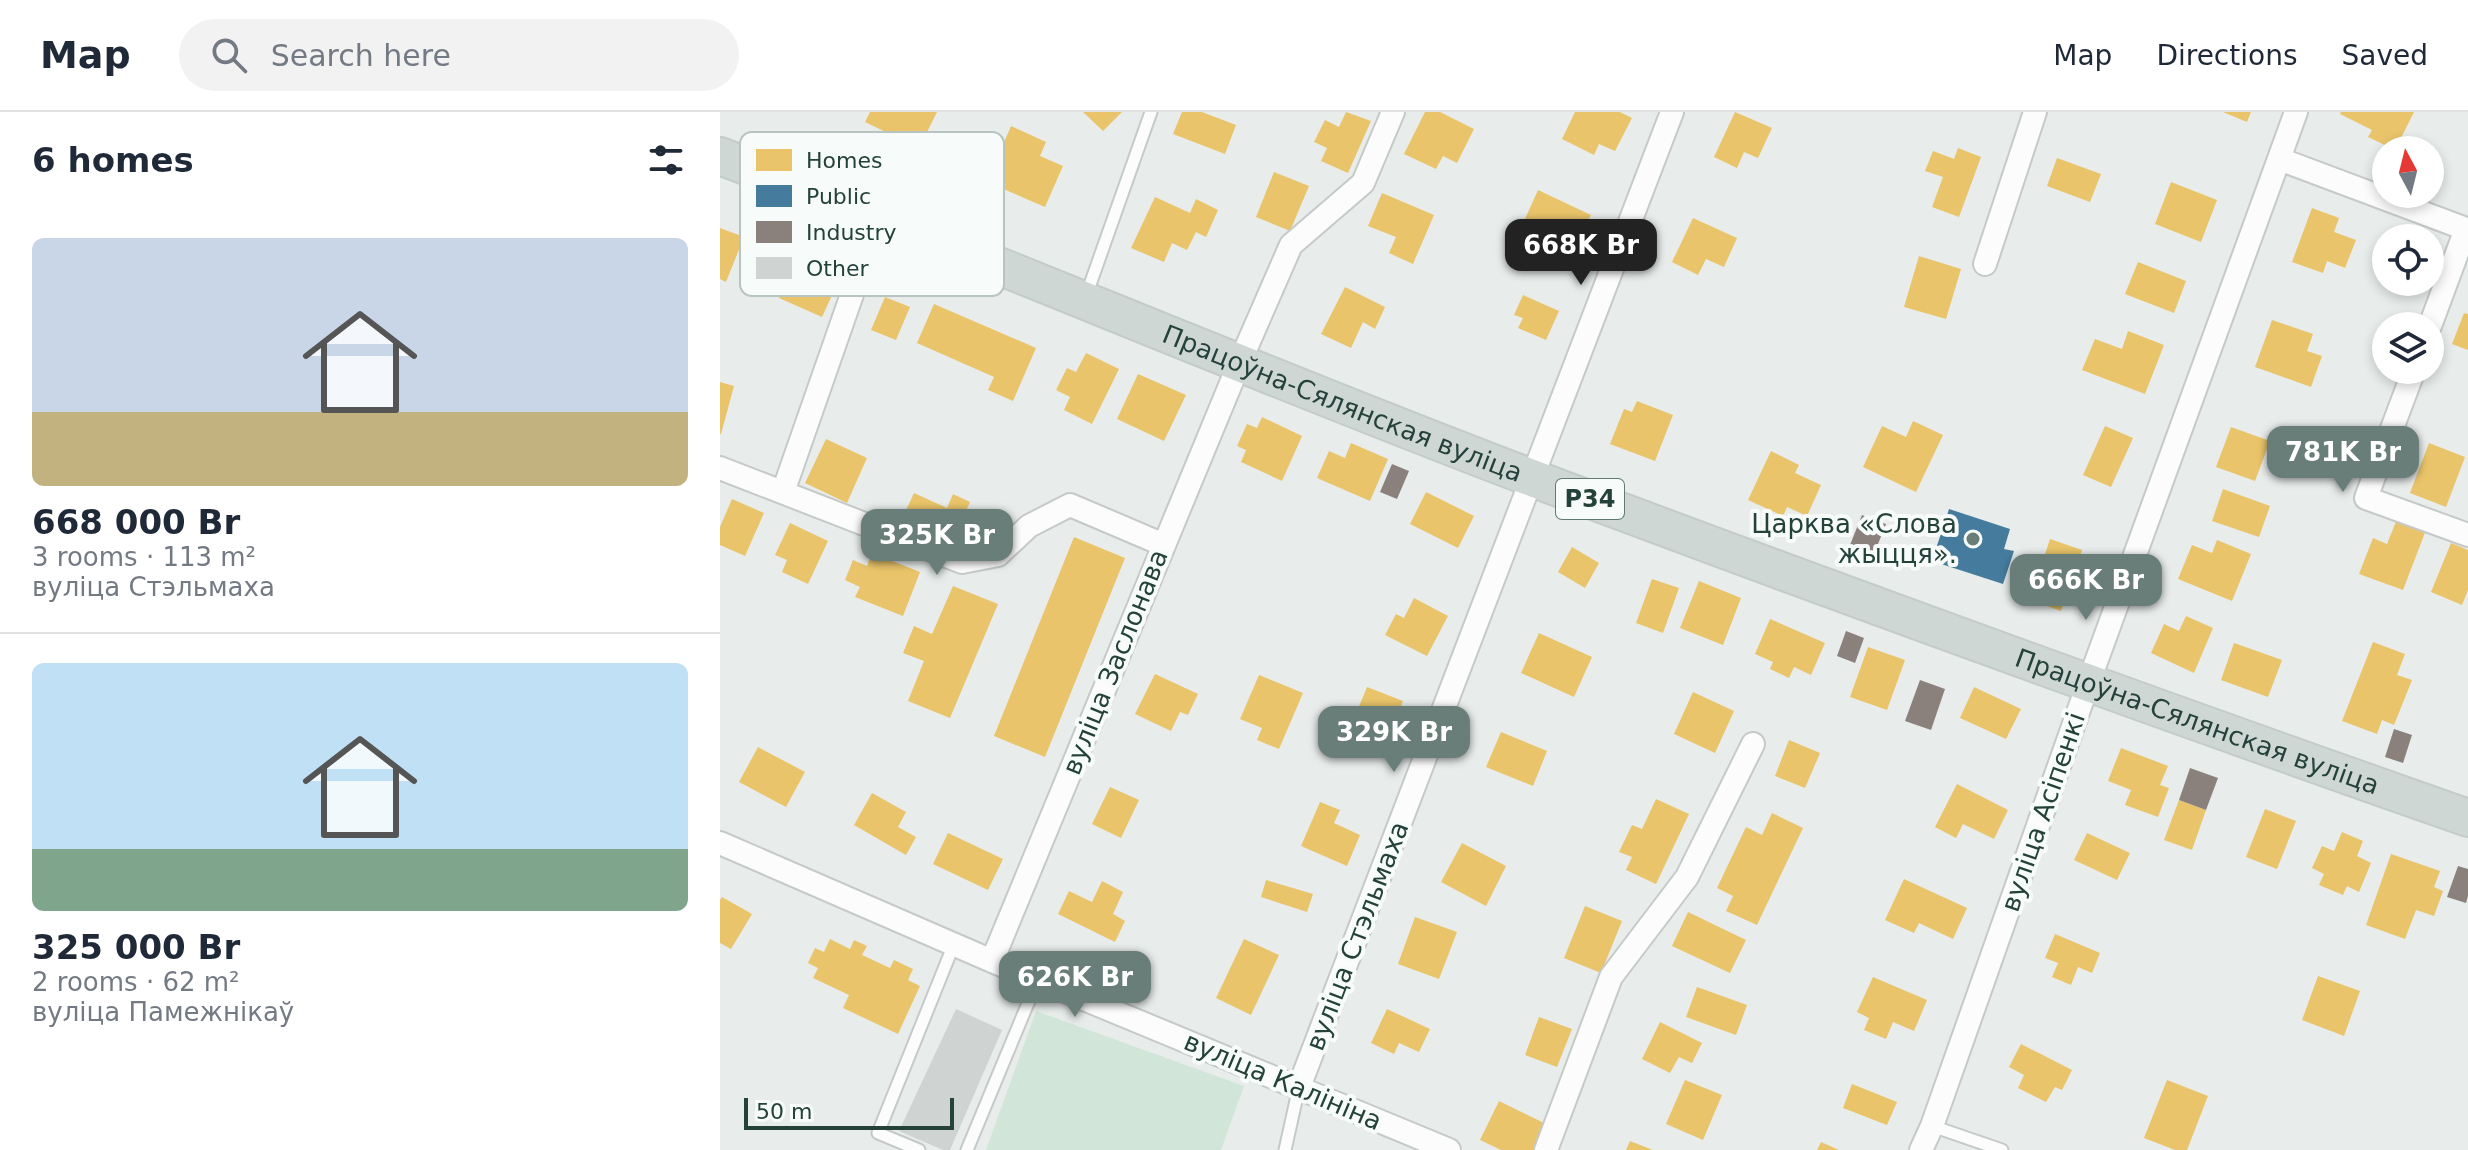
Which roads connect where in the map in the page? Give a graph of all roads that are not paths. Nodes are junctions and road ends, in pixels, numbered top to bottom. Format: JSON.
{"nodes":[{"id":1,"x":1151,"y":112,"type":"edge"},
{"id":2,"x":1393,"y":112,"type":"edge"},
{"id":3,"x":1672,"y":112,"type":"edge"},
{"id":4,"x":2035,"y":112,"type":"edge"},
{"id":5,"x":2296,"y":112,"type":"edge"},
{"id":6,"x":720,"y":156,"type":"edge"},
{"id":7,"x":2279,"y":159,"type":"junction"},
{"id":8,"x":740,"y":164,"type":"edge"},
{"id":9,"x":1985,"y":264,"type":"dead end"},
{"id":10,"x":1004,"y":268,"type":"edge"},
{"id":11,"x":851,"y":296,"type":"edge"},
{"id":12,"x":1084,"y":301,"type":"junction"},
{"id":13,"x":2435,"y":312,"type":"edge"},
{"id":14,"x":1239,"y":364,"type":"junction"},
{"id":15,"x":2409,"y":384,"type":"edge"},
{"id":16,"x":720,"y":468,"type":"edge"},
{"id":17,"x":1532,"y":478,"type":"junction"},
{"id":18,"x":783,"y":492,"type":"junction"},
{"id":19,"x":2468,"y":535,"type":"edge"},
{"id":20,"x":1164,"y":545,"type":"junction"},
{"id":21,"x":2088,"y":684,"type":"junction"},
{"id":22,"x":1753,"y":744,"type":"dead end"},
{"id":23,"x":2468,"y":818,"type":"edge"},
{"id":24,"x":720,"y":843,"type":"edge"},
{"id":25,"x":954,"y":944,"type":"junction"},
{"id":26,"x":992,"y":961,"type":"junction"},
{"id":27,"x":1038,"y":979,"type":"junction"},
{"id":28,"x":1299,"y":1087,"type":"junction"},
{"id":29,"x":1932,"y":1126,"type":"junction"},
{"id":30,"x":919,"y":1150,"type":"edge"},
{"id":31,"x":967,"y":1150,"type":"edge"},
{"id":32,"x":1285,"y":1150,"type":"edge"},
{"id":33,"x":1449,"y":1150,"type":"edge"},
{"id":34,"x":1546,"y":1150,"type":"edge"},
{"id":35,"x":1921,"y":1150,"type":"edge"},
{"id":36,"x":2002,"y":1150,"type":"edge"}],
"edges":[{"from":1,"to":12,"type":"lane"},
{"from":2,"to":14,"type":"street","name":"вуліца Заслонава"},
{"from":3,"to":17,"type":"street","name":"вуліца Стэльмаха"},
{"from":4,"to":9,"type":"street"},
{"from":5,"to":7,"type":"street","name":"вуліца Асіпенкі"},
{"from":6,"to":8,"type":"main road","name":"Працоўна-Сялянская вуліца","number":"Р34"},
{"from":7,"to":13,"type":"street"},
{"from":7,"to":21,"type":"street","name":"вуліца Асіпенкі"},
{"from":10,"to":12,"type":"main road","name":"Працоўна-Сялянская вуліца","number":"Р34"},
{"from":11,"to":18,"type":"street"},
{"from":12,"to":14,"type":"main road","name":"Працоўна-Сялянская вуліца","number":"Р34"},
{"from":14,"to":17,"type":"main road","name":"Працоўна-Сялянская вуліца","number":"Р34"},
{"from":14,"to":20,"type":"street","name":"вуліца Заслонава"},
{"from":15,"to":19,"type":"street"},
{"from":16,"to":18,"type":"street"},
{"from":17,"to":21,"type":"main road","name":"Працоўна-Сялянская вуліца","number":"Р34"},
{"from":17,"to":28,"type":"street","name":"вуліца Стэльмаха"},
{"from":18,"to":20,"type":"street"},
{"from":20,"to":26,"type":"street","name":"вуліца Заслонава"},
{"from":21,"to":23,"type":"main road","name":"Працоўна-Сялянская вуліца","number":"Р34"},
{"from":21,"to":29,"type":"street","name":"вуліца Асіпенкі"},
{"from":22,"to":34,"type":"street"},
{"from":24,"to":25,"type":"street","name":"вуліца Калініна"},
{"from":25,"to":26,"type":"street","name":"вуліца Калініна"},
{"from":25,"to":30,"type":"lane"},
{"from":26,"to":27,"type":"street","name":"вуліца Калініна"},
{"from":27,"to":28,"type":"street","name":"вуліца Калініна"},
{"from":27,"to":31,"type":"lane"},
{"from":28,"to":32,"type":"lane"},
{"from":28,"to":33,"type":"street","name":"вуліца Калініна"},
{"from":29,"to":35,"type":"street","name":"вуліца Асіпенкі"},
{"from":29,"to":36,"type":"lane"}]}
